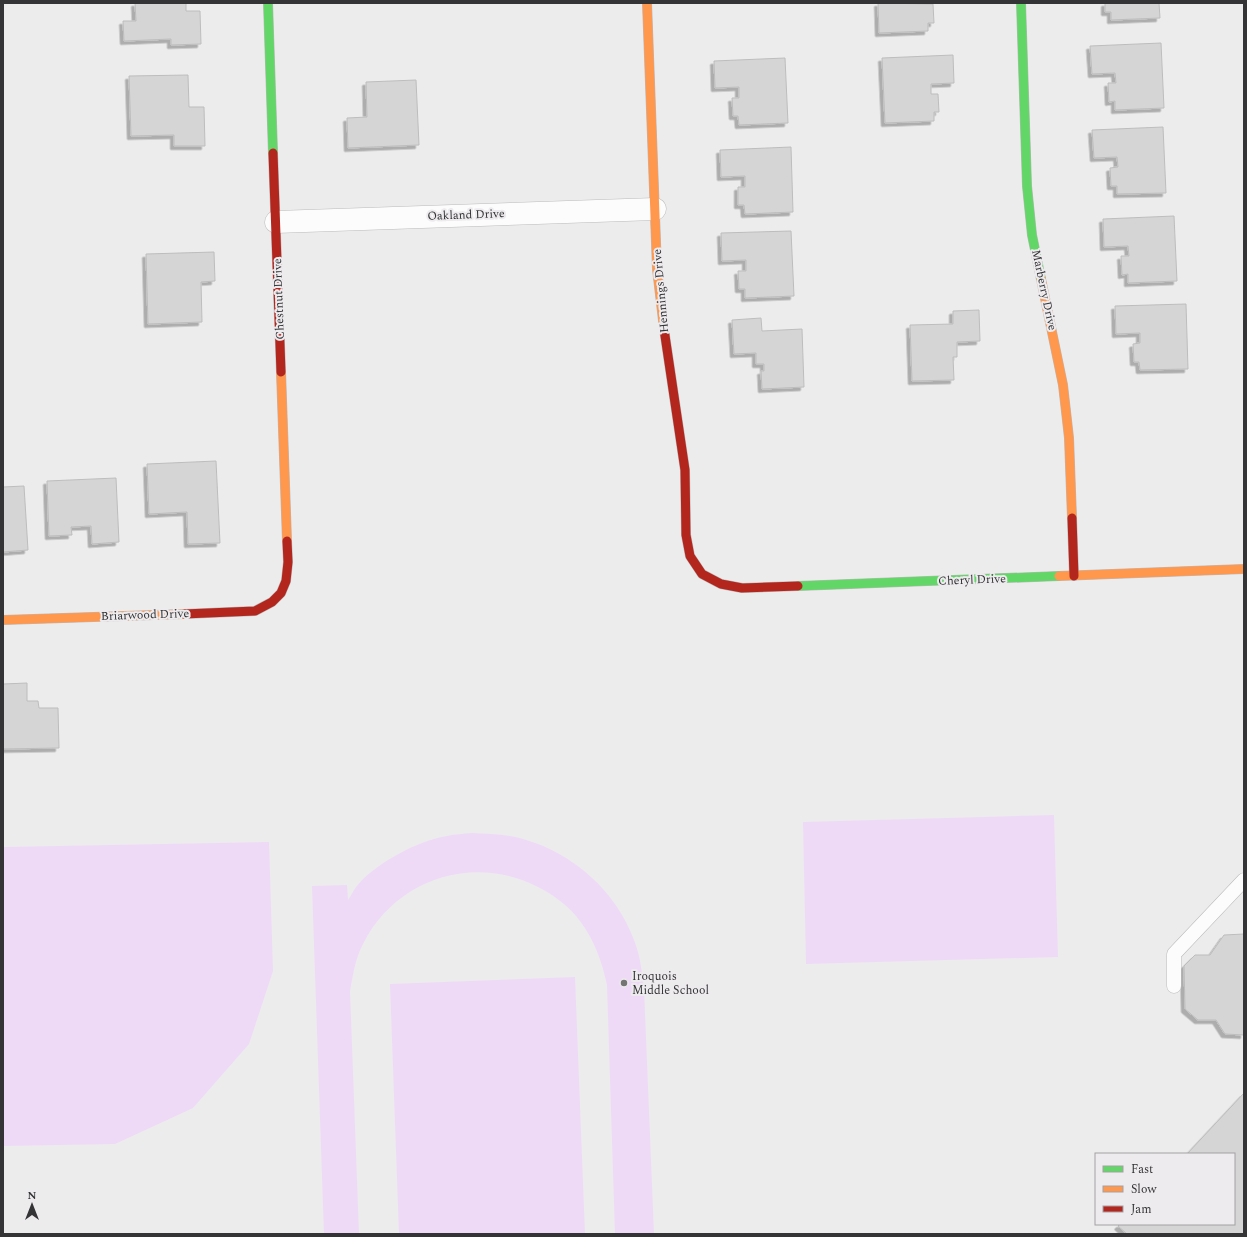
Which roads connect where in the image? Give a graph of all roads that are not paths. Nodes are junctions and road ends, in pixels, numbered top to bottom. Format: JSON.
{"nodes":[{"id":1,"x":268,"y":3,"type":"edge"},
{"id":2,"x":647,"y":3,"type":"edge"},
{"id":3,"x":1021,"y":3,"type":"edge"},
{"id":4,"x":656,"y":209,"type":"junction"},
{"id":5,"x":276,"y":222,"type":"junction"},
{"id":6,"x":1244,"y":569,"type":"edge"},
{"id":7,"x":702,"y":574,"type":"joint"},
{"id":8,"x":1074,"y":576,"type":"junction"},
{"id":9,"x":282,"y":594,"type":"joint"},
{"id":10,"x":3,"y":620,"type":"edge"},
{"id":11,"x":1244,"y":880,"type":"edge"},
{"id":12,"x":1174,"y":986,"type":"dead end"}],
"edges":[{"from":1,"to":5,"type":"street","name":"Chestnut Drive"},
{"from":2,"to":4,"type":"street","name":"Hennings Drive"},
{"from":3,"to":8,"type":"street","name":"Marberry Drive"},
{"from":4,"to":5,"type":"street","name":"Oakland Drive"},
{"from":4,"to":7,"type":"street","name":"Hennings Drive"},
{"from":5,"to":9,"type":"street","name":"Chestnut Drive"},
{"from":6,"to":8,"type":"street","name":"Cheryl Drive"},
{"from":7,"to":8,"type":"street","name":"Cheryl Drive"},
{"from":9,"to":10,"type":"street","name":"Briarwood Drive"},
{"from":11,"to":12,"type":"lane"}]}
